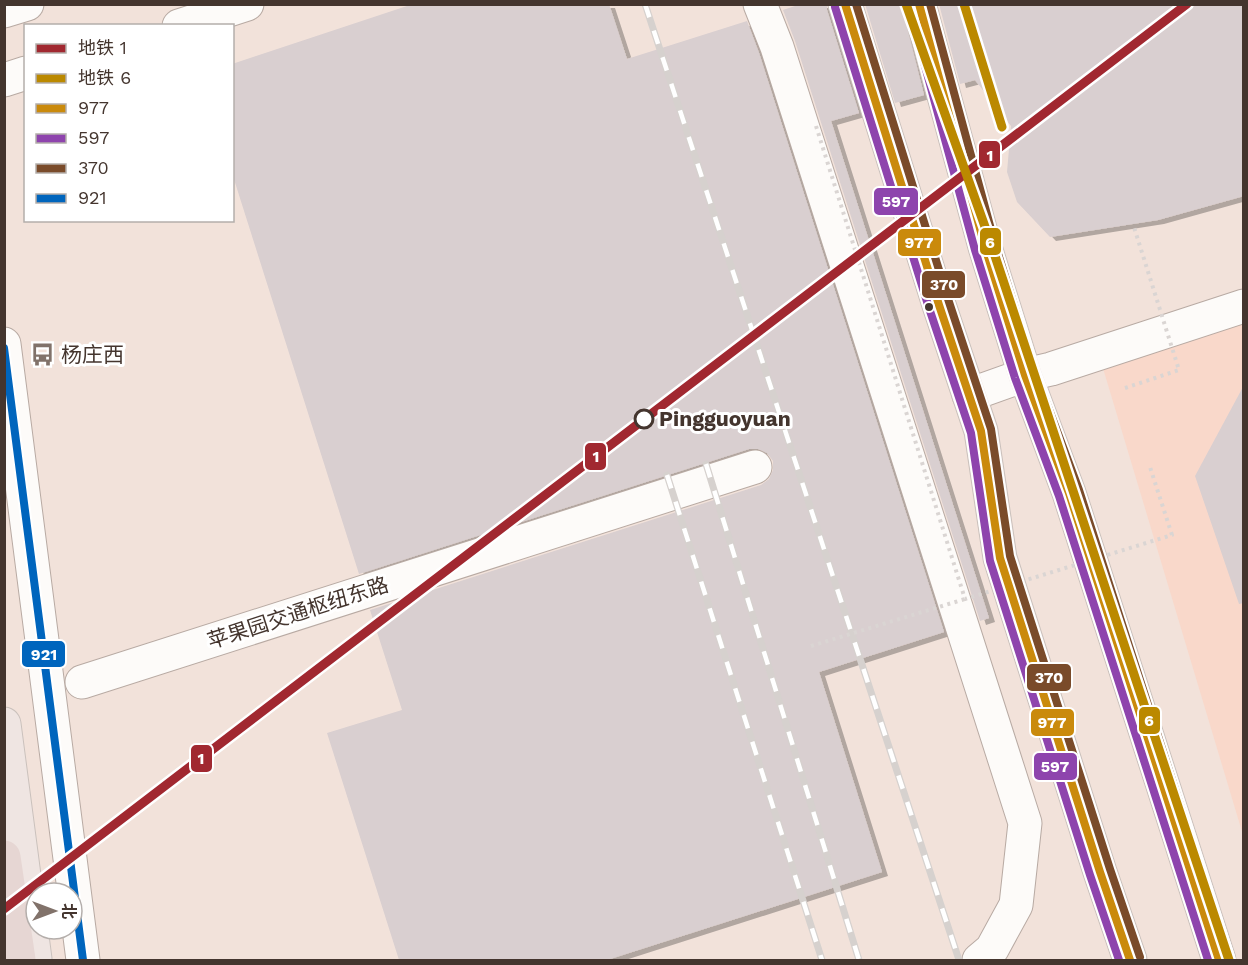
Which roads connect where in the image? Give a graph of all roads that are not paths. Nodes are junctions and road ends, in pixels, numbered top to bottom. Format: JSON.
{"nodes":[{"id":1,"x":27,"y":4,"type":"edge"},
{"id":2,"x":247,"y":4,"type":"edge"},
{"id":3,"x":760,"y":4,"type":"edge"},
{"id":4,"x":845,"y":4,"type":"edge"},
{"id":5,"x":919,"y":4,"type":"edge"},
{"id":6,"x":4,"y":11,"type":"edge"},
{"id":7,"x":185,"y":24,"type":"edge"},
{"id":8,"x":24,"y":73,"type":"edge"},
{"id":9,"x":4,"y":80,"type":"edge"},
{"id":10,"x":1244,"y":306,"type":"edge"},
{"id":11,"x":4,"y":344,"type":"edge"},
{"id":12,"x":1025,"y":375,"type":"junction"},
{"id":13,"x":969,"y":395,"type":"junction"},
{"id":14,"x":755,"y":467,"type":"dead end"},
{"id":15,"x":82,"y":682,"type":"dead end"},
{"id":16,"x":4,"y":724,"type":"edge"},
{"id":17,"x":4,"y":857,"type":"edge"},
{"id":18,"x":19,"y":960,"type":"edge"},
{"id":19,"x":35,"y":960,"type":"edge"},
{"id":20,"x":83,"y":960,"type":"edge"},
{"id":21,"x":979,"y":960,"type":"edge"},
{"id":22,"x":1130,"y":960,"type":"edge"},
{"id":23,"x":1219,"y":960,"type":"edge"}],
"edges":[{"from":1,"to":6,"type":"street"},
{"from":2,"to":7,"type":"street"},
{"from":3,"to":21,"type":"street"},
{"from":4,"to":13,"type":"main road"},
{"from":5,"to":12,"type":"main road"},
{"from":8,"to":9,"type":"street"},
{"from":10,"to":12,"type":"street"},
{"from":11,"to":20,"type":"street"},
{"from":12,"to":13,"type":"street"},
{"from":12,"to":23,"type":"main road"},
{"from":13,"to":22,"type":"main road"},
{"from":14,"to":15,"type":"street","name":"苹果园交通枢纽东路"},
{"from":16,"to":19,"type":"main road"},
{"from":17,"to":18,"type":"highway"}]}
